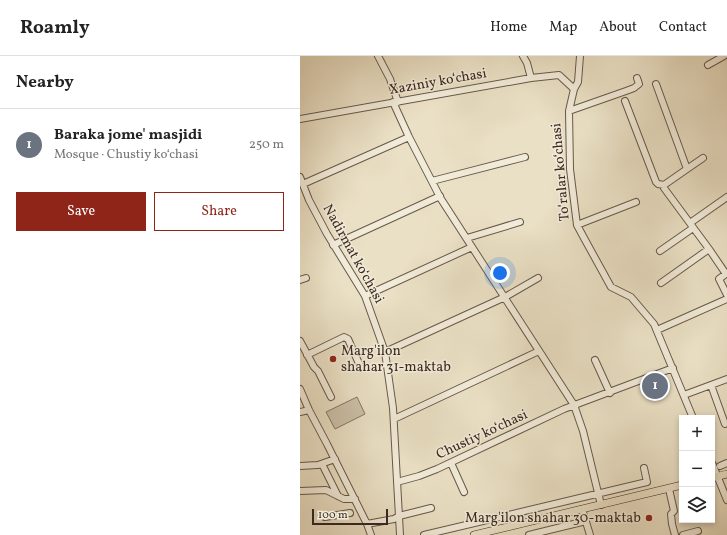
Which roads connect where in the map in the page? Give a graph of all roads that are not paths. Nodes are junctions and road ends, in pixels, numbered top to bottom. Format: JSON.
{"nodes":[{"id":1,"x":378,"y":56,"type":"edge"},
{"id":2,"x":523,"y":56,"type":"edge"},
{"id":3,"x":580,"y":56,"type":"edge"},
{"id":4,"x":724,"y":56,"type":"edge"},
{"id":5,"x":708,"y":65,"type":"dead end"},
{"id":6,"x":531,"y":78,"type":"junction"},
{"id":7,"x":637,"y":78,"type":"dead end"},
{"id":8,"x":656,"y":84,"type":"dead end"},
{"id":9,"x":574,"y":89,"type":"junction"},
{"id":10,"x":625,"y":101,"type":"dead end"},
{"id":11,"x":395,"y":102,"type":"junction"},
{"id":12,"x":569,"y":112,"type":"junction"},
{"id":13,"x":300,"y":119,"type":"edge"},
{"id":14,"x":409,"y":137,"type":"junction"},
{"id":15,"x":525,"y":157,"type":"dead end"},
{"id":16,"x":703,"y":158,"type":"dead end"},
{"id":17,"x":687,"y":169,"type":"junction"},
{"id":18,"x":300,"y":177,"type":"edge"},
{"id":19,"x":432,"y":181,"type":"junction"},
{"id":20,"x":303,"y":184,"type":"junction"},
{"id":21,"x":664,"y":185,"type":"junction"},
{"id":22,"x":440,"y":196,"type":"junction"},
{"id":23,"x":727,"y":197,"type":"edge"},
{"id":24,"x":636,"y":202,"type":"dead end"},
{"id":25,"x":520,"y":222,"type":"dead end"},
{"id":26,"x":578,"y":225,"type":"junction"},
{"id":27,"x":692,"y":226,"type":"junction"},
{"id":28,"x":467,"y":238,"type":"junction"},
{"id":29,"x":333,"y":245,"type":"junction"},
{"id":30,"x":472,"y":247,"type":"junction"},
{"id":31,"x":709,"y":249,"type":"junction"},
{"id":32,"x":660,"y":251,"type":"dead end"},
{"id":33,"x":727,"y":274,"type":"edge"},
{"id":34,"x":538,"y":278,"type":"dead end"},
{"id":35,"x":661,"y":283,"type":"dead end"},
{"id":36,"x":365,"y":296,"type":"junction"},
{"id":37,"x":727,"y":296,"type":"edge"},
{"id":38,"x":505,"y":297,"type":"junction"},
{"id":39,"x":727,"y":299,"type":"edge"},
{"id":40,"x":657,"y":330,"type":"junction"},
{"id":41,"x":300,"y":341,"type":"edge"},
{"id":42,"x":302,"y":348,"type":"edge"},
{"id":43,"x":539,"y":351,"type":"junction"},
{"id":44,"x":385,"y":352,"type":"junction"},
{"id":45,"x":307,"y":355,"type":"junction"},
{"id":46,"x":595,"y":360,"type":"dead end"},
{"id":47,"x":361,"y":368,"type":"dead end"},
{"id":48,"x":673,"y":368,"type":"junction"},
{"id":49,"x":727,"y":379,"type":"edge"},
{"id":50,"x":711,"y":385,"type":"junction"},
{"id":51,"x":300,"y":389,"type":"edge"},
{"id":52,"x":610,"y":393,"type":"junction"},
{"id":53,"x":684,"y":395,"type":"junction"},
{"id":54,"x":331,"y":397,"type":"dead end"},
{"id":55,"x":574,"y":405,"type":"junction"},
{"id":56,"x":309,"y":410,"type":"junction"},
{"id":57,"x":300,"y":412,"type":"edge"},
{"id":58,"x":692,"y":415,"type":"edge"},
{"id":59,"x":394,"y":419,"type":"junction"},
{"id":60,"x":725,"y":424,"type":"dead end"},
{"id":61,"x":335,"y":459,"type":"junction"},
{"id":62,"x":451,"y":463,"type":"junction"},
{"id":63,"x":727,"y":463,"type":"edge"},
{"id":64,"x":322,"y":464,"type":"junction"},
{"id":65,"x":300,"y":466,"type":"edge"},
{"id":66,"x":720,"y":466,"type":"dead end"},
{"id":67,"x":644,"y":468,"type":"dead end"},
{"id":68,"x":727,"y":474,"type":"edge"},
{"id":69,"x":715,"y":478,"type":"edge"},
{"id":70,"x":397,"y":482,"type":"junction"},
{"id":71,"x":724,"y":485,"type":"edge"},
{"id":72,"x":679,"y":486,"type":"edge"},
{"id":73,"x":669,"y":488,"type":"junction"},
{"id":74,"x":300,"y":490,"type":"edge"},
{"id":75,"x":464,"y":492,"type":"dead end"},
{"id":76,"x":598,"y":494,"type":"junction"},
{"id":77,"x":338,"y":496,"type":"junction"},
{"id":78,"x":355,"y":499,"type":"junction"},
{"id":79,"x":727,"y":500,"type":"edge"},
{"id":80,"x":601,"y":505,"type":"junction"},
{"id":81,"x":431,"y":508,"type":"dead end"},
{"id":82,"x":582,"y":509,"type":"junction"},
{"id":83,"x":356,"y":512,"type":"junction"},
{"id":84,"x":399,"y":516,"type":"junction"},
{"id":85,"x":325,"y":517,"type":"dead end"},
{"id":86,"x":586,"y":521,"type":"junction"},
{"id":87,"x":367,"y":524,"type":"junction"},
{"id":88,"x":698,"y":531,"type":"dead end"},
{"id":89,"x":371,"y":535,"type":"edge"},
{"id":90,"x":400,"y":535,"type":"edge"},
{"id":91,"x":424,"y":535,"type":"edge"},
{"id":92,"x":474,"y":535,"type":"edge"},
{"id":93,"x":529,"y":535,"type":"edge"},
{"id":94,"x":590,"y":535,"type":"edge"},
{"id":95,"x":675,"y":535,"type":"edge"},
{"id":96,"x":683,"y":535,"type":"edge"}],
"edges":[{"from":1,"to":11,"type":"street"},
{"from":2,"to":6,"type":"street"},
{"from":3,"to":9,"type":"street","name":"Toʻralar koʻchasi"},
{"from":4,"to":5,"type":"street"},
{"from":6,"to":9,"type":"street","name":"Xaziniy koʻchasi"},
{"from":6,"to":11,"type":"street","name":"Xaziniy koʻchasi"},
{"from":7,"to":12,"type":"street"},
{"from":8,"to":17,"type":"street"},
{"from":9,"to":12,"type":"street","name":"Toʻralar koʻchasi"},
{"from":10,"to":21,"type":"street"},
{"from":11,"to":13,"type":"street","name":"Xaziniy koʻchasi"},
{"from":11,"to":14,"type":"street"},
{"from":12,"to":26,"type":"street","name":"Toʻralar koʻchasi"},
{"from":14,"to":19,"type":"street"},
{"from":14,"to":20,"type":"street"},
{"from":15,"to":19,"type":"street"},
{"from":16,"to":17,"type":"street"},
{"from":17,"to":21,"type":"street"},
{"from":18,"to":20,"type":"street","name":"Nadirmat koʻchasi"},
{"from":19,"to":22,"type":"street"},
{"from":20,"to":29,"type":"street","name":"Nadirmat koʻchasi"},
{"from":21,"to":27,"type":"street"},
{"from":22,"to":28,"type":"street"},
{"from":22,"to":29,"type":"street"},
{"from":23,"to":27,"type":"street"},
{"from":24,"to":26,"type":"street"},
{"from":25,"to":28,"type":"street"},
{"from":26,"to":40,"type":"street","name":"Toʻralar koʻchasi"},
{"from":27,"to":31,"type":"street"},
{"from":27,"to":32,"type":"street"},
{"from":28,"to":30,"type":"street"},
{"from":29,"to":36,"type":"street","name":"Nadirmat koʻchasi"},
{"from":30,"to":36,"type":"street"},
{"from":30,"to":38,"type":"street"},
{"from":31,"to":33,"type":"street"},
{"from":31,"to":35,"type":"street"},
{"from":33,"to":37,"type":"street"},
{"from":34,"to":38,"type":"street"},
{"from":36,"to":44,"type":"street","name":"Nadirmat koʻchasi"},
{"from":38,"to":43,"type":"street"},
{"from":38,"to":44,"type":"street"},
{"from":39,"to":40,"type":"street"},
{"from":40,"to":48,"type":"street","name":"Toʻralar koʻchasi"},
{"from":41,"to":42,"type":"street"},
{"from":42,"to":45,"type":"street"},
{"from":43,"to":55,"type":"street"},
{"from":43,"to":59,"type":"street"},
{"from":44,"to":59,"type":"street","name":"Nadirmat koʻchasi"},
{"from":45,"to":47,"type":"street"},
{"from":45,"to":54,"type":"street"},
{"from":46,"to":52,"type":"street"},
{"from":48,"to":52,"type":"street","name":"Chustiy koʻchasi"},
{"from":48,"to":53,"type":"street","name":"Toʻralar koʻchasi"},
{"from":49,"to":50,"type":"street"},
{"from":50,"to":53,"type":"street"},
{"from":50,"to":60,"type":"street"},
{"from":51,"to":56,"type":"street"},
{"from":52,"to":55,"type":"street","name":"Chustiy koʻchasi"},
{"from":53,"to":58,"type":"street","name":"Toʻralar koʻchasi"},
{"from":55,"to":62,"type":"street","name":"Chustiy koʻchasi"},
{"from":55,"to":76,"type":"street"},
{"from":56,"to":57,"type":"street"},
{"from":56,"to":61,"type":"street"},
{"from":59,"to":70,"type":"street","name":"Nadirmat koʻchasi"},
{"from":61,"to":64,"type":"street"},
{"from":61,"to":78,"type":"street"},
{"from":62,"to":70,"type":"street","name":"Chustiy koʻchasi"},
{"from":62,"to":75,"type":"street"},
{"from":63,"to":66,"type":"street"},
{"from":64,"to":65,"type":"street"},
{"from":64,"to":77,"type":"street"},
{"from":67,"to":76,"type":"street"},
{"from":68,"to":69,"type":"main road"},
{"from":69,"to":71,"type":"street"},
{"from":70,"to":84,"type":"street","name":"Nadirmat koʻchasi"},
{"from":71,"to":79,"type":"street"},
{"from":72,"to":73,"type":"main road"},
{"from":73,"to":80,"type":"main road"},
{"from":73,"to":95,"type":"street"},
{"from":74,"to":77,"type":"street"},
{"from":76,"to":80,"type":"street"},
{"from":76,"to":91,"type":"street"},
{"from":77,"to":78,"type":"street"},
{"from":78,"to":83,"type":"street"},
{"from":80,"to":82,"type":"main road"},
{"from":81,"to":84,"type":"street"},
{"from":82,"to":86,"type":"street"},
{"from":82,"to":92,"type":"main road"},
{"from":83,"to":85,"type":"street"},
{"from":83,"to":87,"type":"street"},
{"from":84,"to":87,"type":"street"},
{"from":84,"to":90,"type":"street","name":"Nadirmat koʻchasi"},
{"from":86,"to":93,"type":"street"},
{"from":86,"to":94,"type":"street"},
{"from":87,"to":89,"type":"street"},
{"from":88,"to":96,"type":"street"}]}
